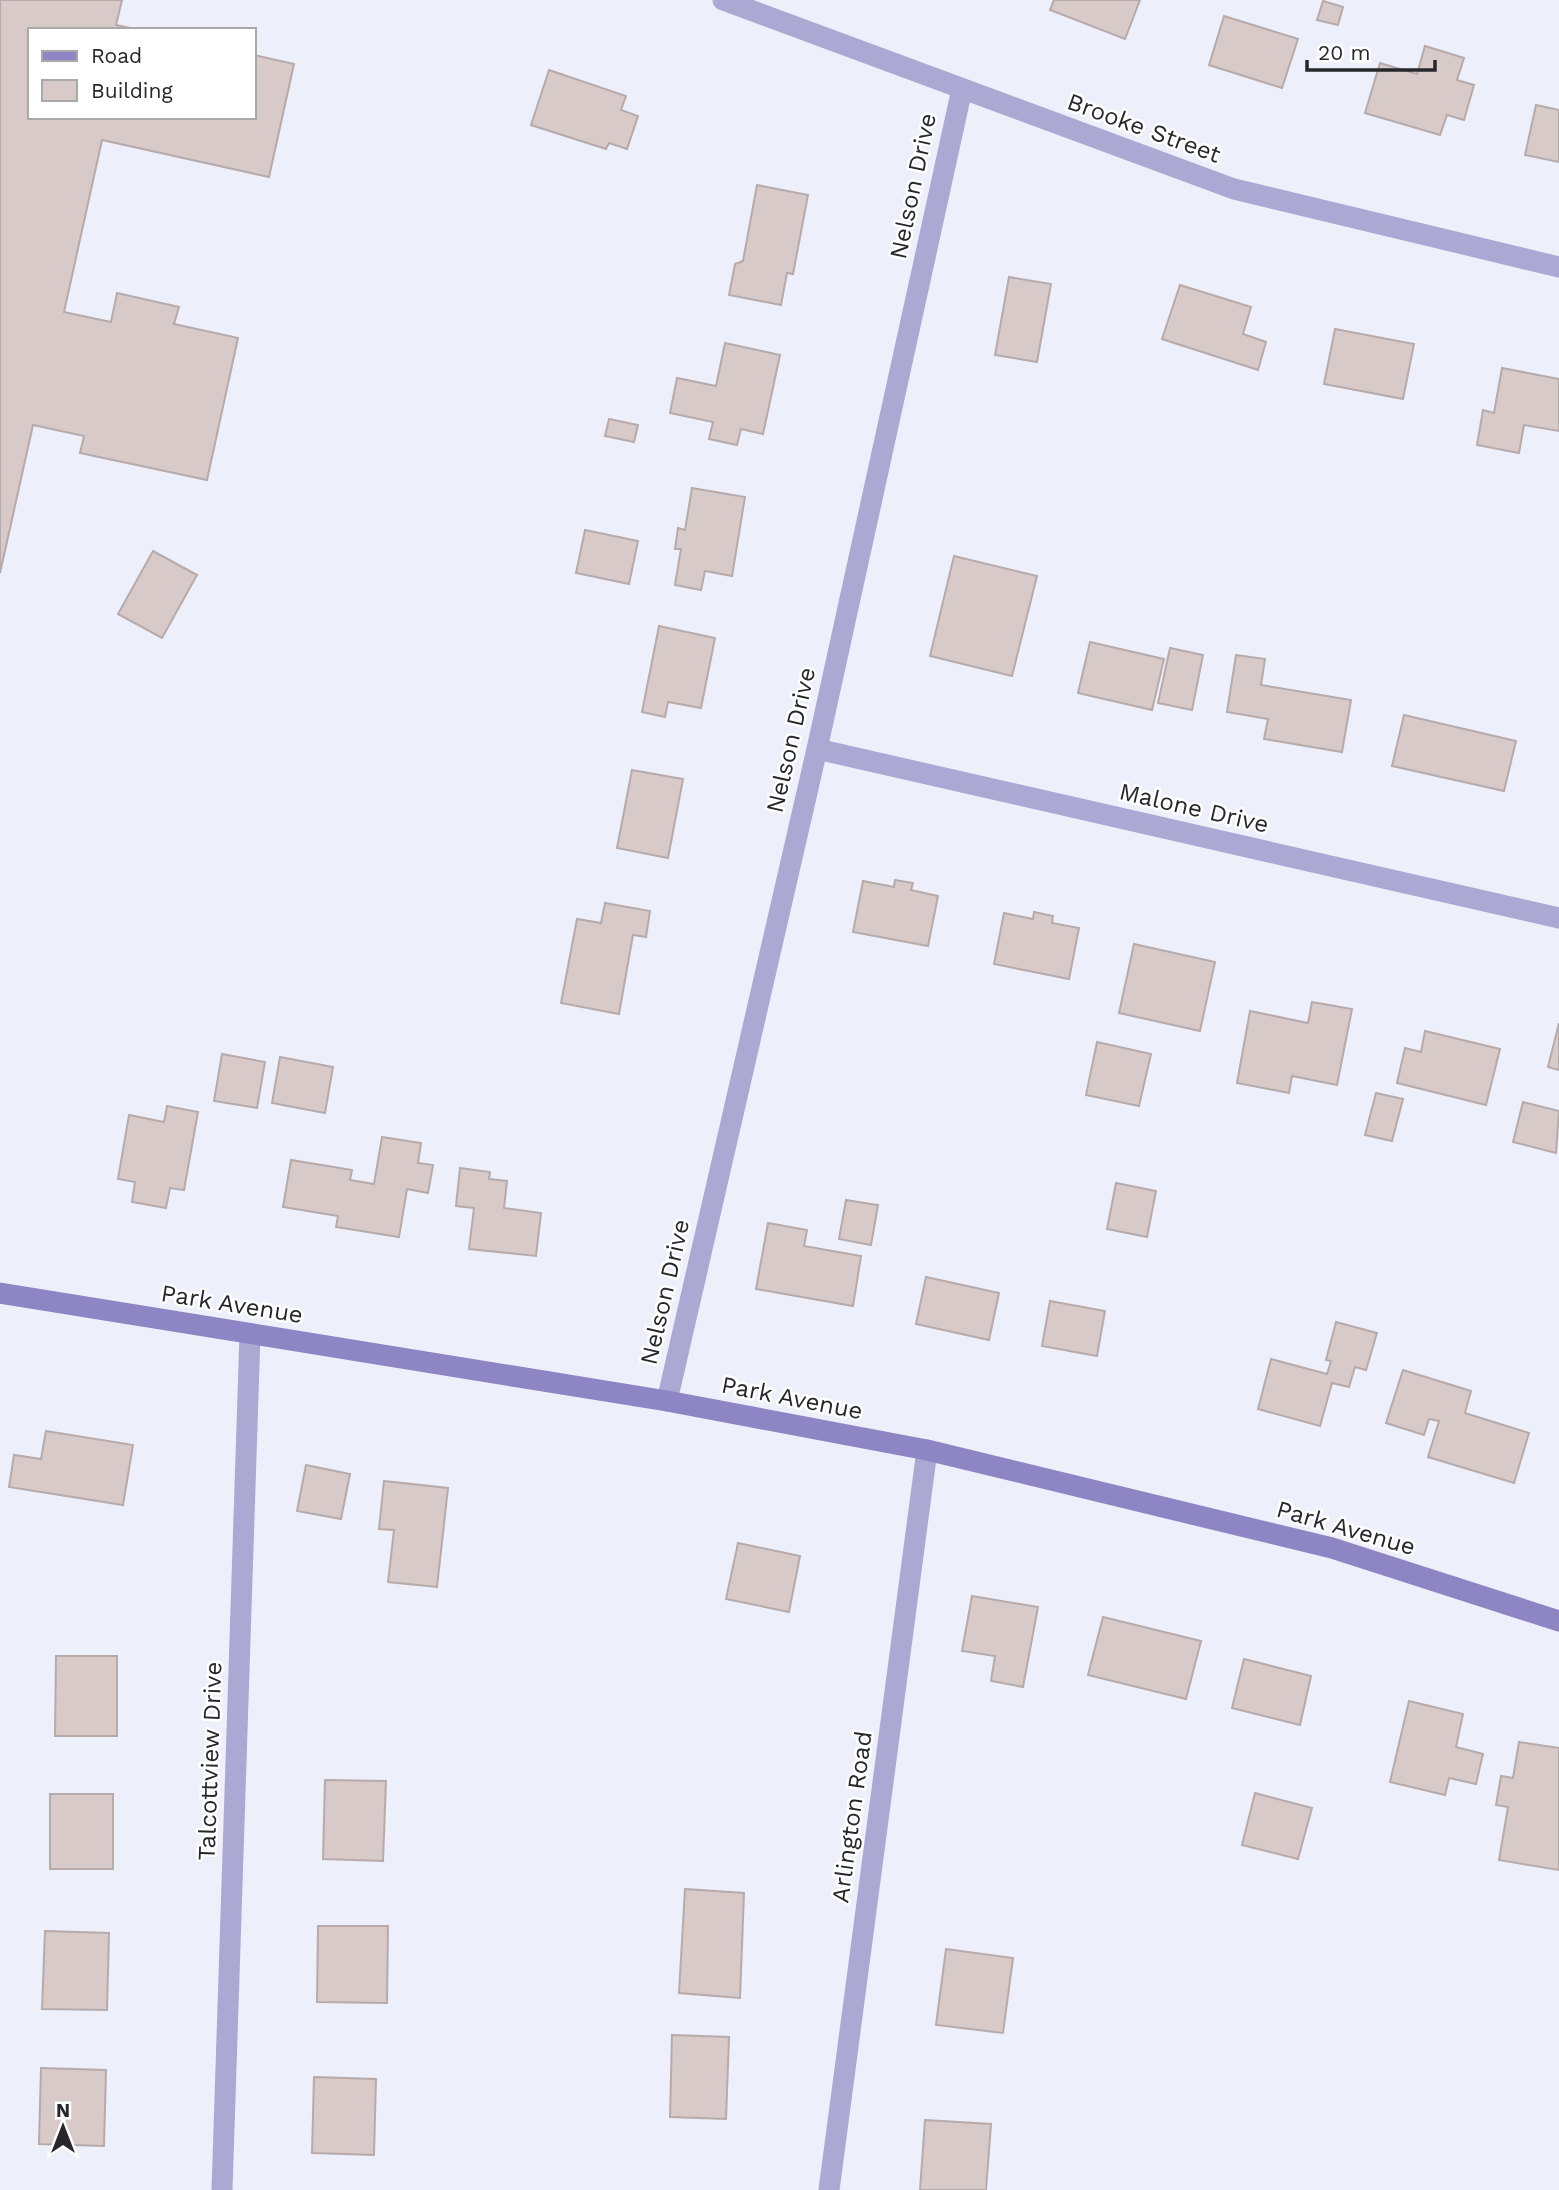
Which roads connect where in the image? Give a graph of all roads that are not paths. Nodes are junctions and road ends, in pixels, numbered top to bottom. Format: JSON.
{"nodes":[{"id":1,"x":723,"y":0,"type":"edge"},
{"id":2,"x":962,"y":89,"type":"junction"},
{"id":3,"x":1559,"y":267,"type":"edge"},
{"id":4,"x":817,"y":749,"type":"junction"},
{"id":5,"x":1559,"y":918,"type":"edge"},
{"id":6,"x":0,"y":1293,"type":"edge"},
{"id":7,"x":250,"y":1334,"type":"junction"},
{"id":8,"x":667,"y":1401,"type":"junction"},
{"id":9,"x":927,"y":1450,"type":"junction"},
{"id":10,"x":1559,"y":1621,"type":"edge"},
{"id":11,"x":222,"y":2190,"type":"edge"},
{"id":12,"x":829,"y":2190,"type":"edge"}],
"edges":[{"from":1,"to":2,"type":"street","name":"Brooke Street"},
{"from":2,"to":3,"type":"street","name":"Brooke Street"},
{"from":2,"to":4,"type":"street","name":"Nelson Drive"},
{"from":4,"to":5,"type":"street","name":"Malone Drive"},
{"from":4,"to":8,"type":"street","name":"Nelson Drive"},
{"from":6,"to":7,"type":"street","name":"Park Avenue"},
{"from":7,"to":8,"type":"street","name":"Park Avenue"},
{"from":7,"to":11,"type":"street","name":"Talcottview Drive"},
{"from":8,"to":9,"type":"street","name":"Park Avenue"},
{"from":9,"to":10,"type":"street","name":"Park Avenue"},
{"from":9,"to":12,"type":"street","name":"Arlington Road"}]}
